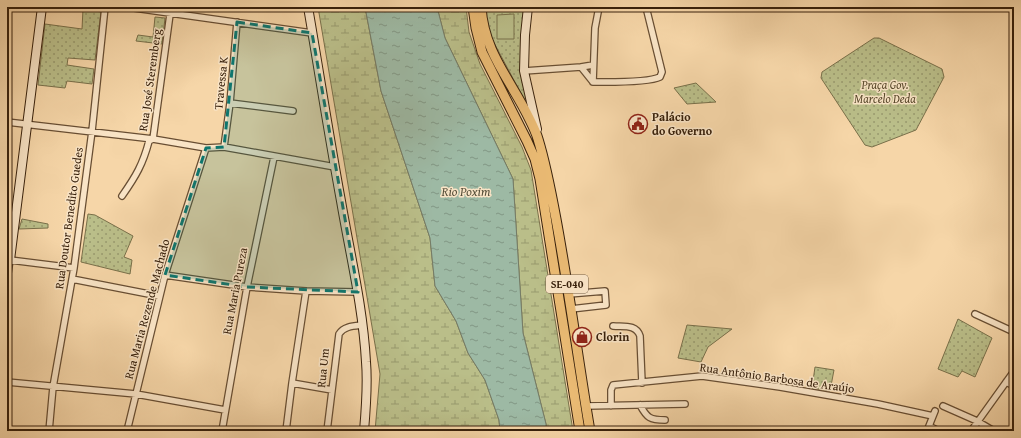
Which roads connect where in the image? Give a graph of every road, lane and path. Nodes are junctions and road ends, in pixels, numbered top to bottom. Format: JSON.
{"nodes":[{"id":1,"x":42,"y":7,"type":"edge"},
{"id":2,"x":105,"y":7,"type":"edge"},
{"id":3,"x":127,"y":7,"type":"edge"},
{"id":4,"x":308,"y":7,"type":"edge"},
{"id":5,"x":473,"y":7,"type":"edge"},
{"id":6,"x":481,"y":7,"type":"edge"},
{"id":7,"x":528,"y":7,"type":"edge"},
{"id":8,"x":599,"y":7,"type":"edge"},
{"id":9,"x":646,"y":7,"type":"edge"},
{"id":10,"x":171,"y":10,"type":"edge"},
{"id":11,"x":237,"y":22,"type":"junction"},
{"id":12,"x":312,"y":33,"type":"junction"},
{"id":13,"x":593,"y":64,"type":"junction"},
{"id":14,"x":581,"y":67,"type":"junction"},
{"id":15,"x":524,"y":71,"type":"junction"},
{"id":16,"x":593,"y":82,"type":"junction"},
{"id":17,"x":230,"y":102,"type":"junction"},
{"id":18,"x":293,"y":111,"type":"dead end"},
{"id":19,"x":7,"y":122,"type":"edge"},
{"id":20,"x":27,"y":125,"type":"junction"},
{"id":21,"x":92,"y":131,"type":"junction"},
{"id":22,"x":153,"y":138,"type":"junction"},
{"id":23,"x":538,"y":138,"type":"junction"},
{"id":24,"x":224,"y":147,"type":"junction"},
{"id":25,"x":206,"y":148,"type":"junction"},
{"id":26,"x":274,"y":157,"type":"junction"},
{"id":27,"x":335,"y":167,"type":"junction"},
{"id":28,"x":122,"y":196,"type":"dead end"},
{"id":29,"x":8,"y":260,"type":"edge"},
{"id":30,"x":74,"y":268,"type":"junction"},
{"id":31,"x":164,"y":274,"type":"junction"},
{"id":32,"x":72,"y":279,"type":"junction"},
{"id":33,"x":7,"y":280,"type":"edge"},
{"id":34,"x":247,"y":287,"type":"junction"},
{"id":35,"x":306,"y":291,"type":"junction"},
{"id":36,"x":358,"y":292,"type":"junction"},
{"id":37,"x":569,"y":294,"type":"junction"},
{"id":38,"x":159,"y":296,"type":"junction"},
{"id":39,"x":571,"y":309,"type":"junction"},
{"id":40,"x":975,"y":314,"type":"dead end"},
{"id":41,"x":362,"y":325,"type":"junction"},
{"id":42,"x":613,"y":326,"type":"dead end"},
{"id":43,"x":1014,"y":332,"type":"edge"},
{"id":44,"x":1014,"y":370,"type":"edge"},
{"id":45,"x":7,"y":382,"type":"edge"},
{"id":46,"x":1006,"y":382,"type":"junction"},
{"id":47,"x":292,"y":383,"type":"junction"},
{"id":48,"x":642,"y":383,"type":"junction"},
{"id":49,"x":1014,"y":386,"type":"edge"},
{"id":50,"x":53,"y":387,"type":"junction"},
{"id":51,"x":332,"y":390,"type":"junction"},
{"id":52,"x":136,"y":394,"type":"junction"},
{"id":53,"x":685,"y":404,"type":"dead end"},
{"id":54,"x":640,"y":405,"type":"junction"},
{"id":55,"x":586,"y":406,"type":"junction"},
{"id":56,"x":611,"y":406,"type":"junction"},
{"id":57,"x":943,"y":406,"type":"dead end"},
{"id":58,"x":225,"y":410,"type":"junction"},
{"id":59,"x":665,"y":420,"type":"dead end"},
{"id":60,"x":977,"y":421,"type":"junction"},
{"id":61,"x":928,"y":428,"type":"edge"},
{"id":62,"x":48,"y":431,"type":"edge"},
{"id":63,"x":126,"y":431,"type":"edge"},
{"id":64,"x":222,"y":431,"type":"edge"},
{"id":65,"x":286,"y":431,"type":"edge"},
{"id":66,"x":327,"y":431,"type":"edge"},
{"id":67,"x":364,"y":431,"type":"edge"},
{"id":68,"x":580,"y":431,"type":"edge"},
{"id":69,"x":590,"y":431,"type":"edge"},
{"id":70,"x":939,"y":431,"type":"edge"},
{"id":71,"x":971,"y":431,"type":"edge"},
{"id":72,"x":994,"y":431,"type":"edge"}],
"edges":[{"from":1,"to":20,"type":"street"},
{"from":2,"to":21,"type":"street","name":"Rua Doutor Benedito Guedes"},
{"from":3,"to":10,"type":"street"},
{"from":4,"to":12,"type":"street"},
{"from":5,"to":68,"type":"main road","number":"SE-040"},
{"from":6,"to":23,"type":"main road","number":"SE-040"},
{"from":7,"to":15,"type":"street"},
{"from":8,"to":13,"type":"street"},
{"from":9,"to":16,"type":"street"},
{"from":10,"to":11,"type":"street"},
{"from":10,"to":22,"type":"street","name":"Rua José Steremberg"},
{"from":11,"to":12,"type":"street"},
{"from":11,"to":17,"type":"street","name":"Travessa K"},
{"from":12,"to":27,"type":"street"},
{"from":13,"to":14,"type":"street"},
{"from":13,"to":16,"type":"street"},
{"from":14,"to":15,"type":"street"},
{"from":14,"to":16,"type":"street"},
{"from":15,"to":23,"type":"street"},
{"from":17,"to":18,"type":"street"},
{"from":17,"to":24,"type":"street","name":"Travessa K"},
{"from":19,"to":20,"type":"street"},
{"from":20,"to":21,"type":"street"},
{"from":20,"to":29,"type":"street"},
{"from":21,"to":22,"type":"street"},
{"from":21,"to":30,"type":"street","name":"Rua Doutor Benedito Guedes"},
{"from":22,"to":25,"type":"street"},
{"from":22,"to":28,"type":"street","name":"Rua José Steremberg"},
{"from":23,"to":37,"type":"main road","number":"SE-040"},
{"from":24,"to":25,"type":"street"},
{"from":24,"to":26,"type":"street"},
{"from":25,"to":31,"type":"street","name":"Rua Maria Rezende Machado"},
{"from":26,"to":27,"type":"street"},
{"from":26,"to":34,"type":"street","name":"Rua Maria Pureza"},
{"from":27,"to":36,"type":"street"},
{"from":29,"to":30,"type":"street"},
{"from":29,"to":33,"type":"street"},
{"from":30,"to":32,"type":"street","name":"Rua Doutor Benedito Guedes"},
{"from":31,"to":34,"type":"street"},
{"from":31,"to":38,"type":"street","name":"Rua Maria Rezende Machado"},
{"from":32,"to":38,"type":"street"},
{"from":32,"to":50,"type":"street","name":"Rua Doutor Benedito Guedes"},
{"from":34,"to":35,"type":"street"},
{"from":34,"to":58,"type":"street","name":"Rua Maria Pureza"},
{"from":35,"to":36,"type":"street"},
{"from":35,"to":47,"type":"street"},
{"from":36,"to":41,"type":"street"},
{"from":37,"to":39,"type":"main road","number":"SE-040"},
{"from":37,"to":39,"type":"street"},
{"from":38,"to":52,"type":"street","name":"Rua Maria Rezende Machado"},
{"from":39,"to":55,"type":"main road","number":"SE-040"},
{"from":40,"to":43,"type":"street"},
{"from":41,"to":51,"type":"street","name":"Rua Um"},
{"from":41,"to":67,"type":"street"},
{"from":42,"to":48,"type":"street"},
{"from":44,"to":46,"type":"street"},
{"from":45,"to":50,"type":"street"},
{"from":46,"to":49,"type":"street"},
{"from":46,"to":60,"type":"street"},
{"from":47,"to":51,"type":"street"},
{"from":47,"to":65,"type":"street"},
{"from":48,"to":56,"type":"street","name":"Rua Antônio Barbosa de Araújo"},
{"from":48,"to":61,"type":"street","name":"Rua Antônio Barbosa de Araújo"},
{"from":50,"to":52,"type":"street"},
{"from":50,"to":62,"type":"street","name":"Rua Doutor Benedito Guedes"},
{"from":51,"to":66,"type":"street","name":"Rua Um"},
{"from":52,"to":58,"type":"street"},
{"from":52,"to":63,"type":"street","name":"Rua Maria Rezende Machado"},
{"from":53,"to":54,"type":"street"},
{"from":54,"to":56,"type":"street"},
{"from":54,"to":59,"type":"street"},
{"from":55,"to":56,"type":"street"},
{"from":55,"to":69,"type":"main road","number":"SE-040"},
{"from":57,"to":60,"type":"street"},
{"from":58,"to":64,"type":"street","name":"Rua Maria Pureza"},
{"from":60,"to":71,"type":"street"},
{"from":60,"to":72,"type":"street"},
{"from":61,"to":70,"type":"street"}]}
